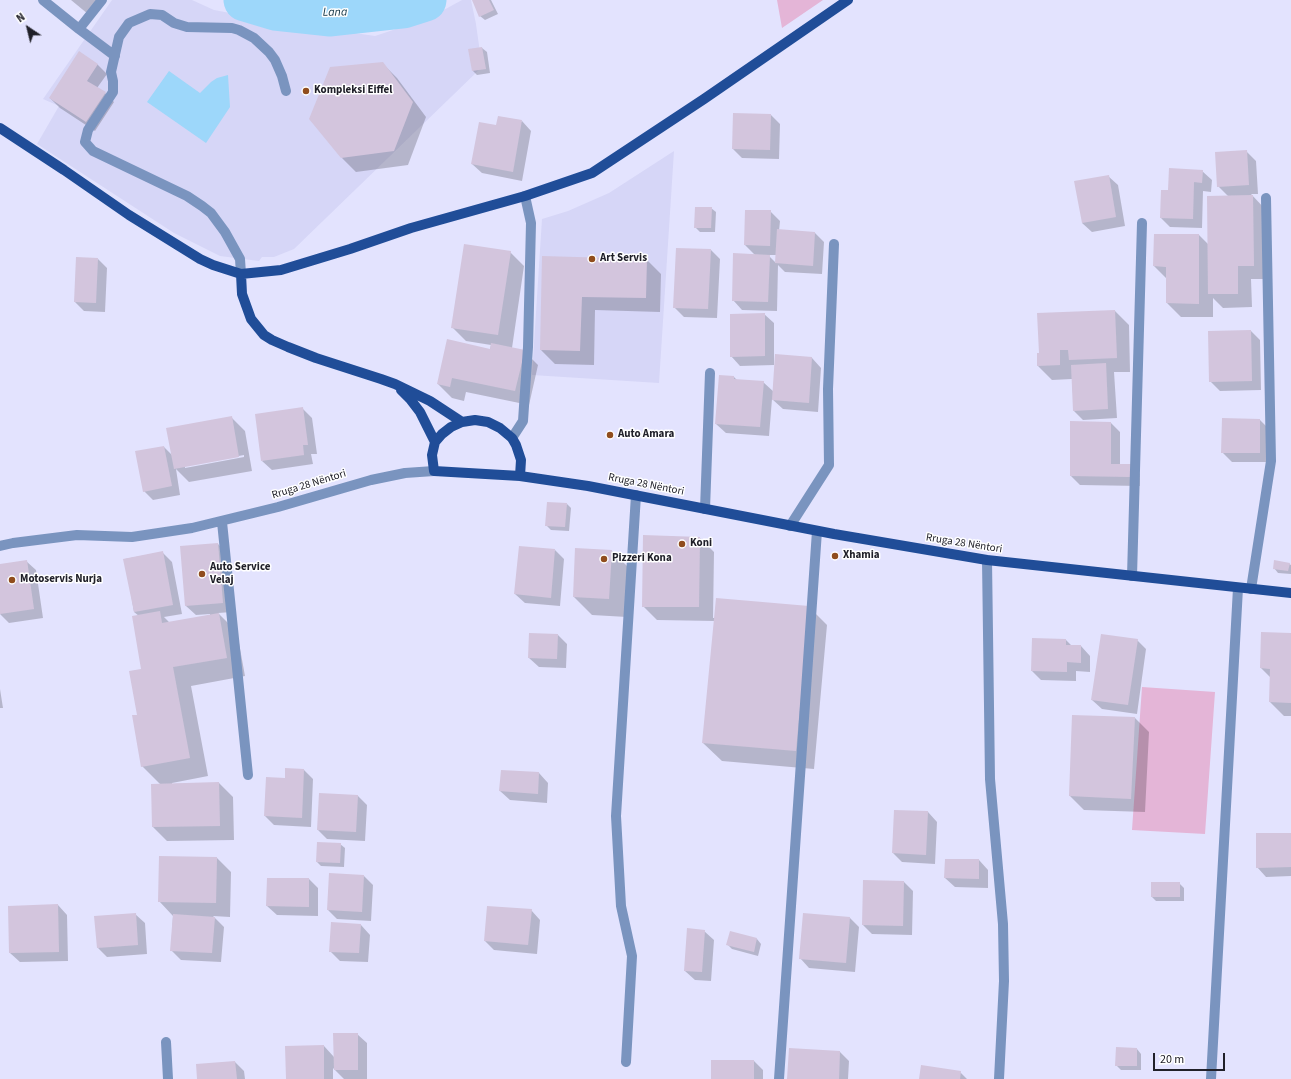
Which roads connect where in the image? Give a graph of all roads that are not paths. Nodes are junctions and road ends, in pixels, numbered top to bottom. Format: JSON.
{"nodes":[{"id":1,"x":43,"y":0,"type":"edge"},
{"id":2,"x":102,"y":0,"type":"edge"},
{"id":3,"x":848,"y":0,"type":"edge"},
{"id":4,"x":79,"y":29,"type":"junction"},
{"id":5,"x":115,"y":56,"type":"junction"},
{"id":6,"x":286,"y":91,"type":"dead end"},
{"id":7,"x":0,"y":128,"type":"edge"},
{"id":8,"x":525,"y":196,"type":"junction"},
{"id":9,"x":1266,"y":198,"type":"dead end"},
{"id":10,"x":1142,"y":223,"type":"dead end"},
{"id":11,"x":834,"y":244,"type":"dead end"},
{"id":12,"x":241,"y":274,"type":"junction"},
{"id":13,"x":710,"y":373,"type":"dead end"},
{"id":14,"x":395,"y":384,"type":"junction"},
{"id":15,"x":462,"y":422,"type":"junction"},
{"id":16,"x":512,"y":438,"type":"junction"},
{"id":17,"x":435,"y":442,"type":"junction"},
{"id":18,"x":434,"y":471,"type":"junction"},
{"id":19,"x":520,"y":476,"type":"junction"},
{"id":20,"x":636,"y":495,"type":"junction"},
{"id":21,"x":705,"y":509,"type":"junction"},
{"id":22,"x":222,"y":522,"type":"junction"},
{"id":23,"x":790,"y":526,"type":"junction"},
{"id":24,"x":817,"y":531,"type":"junction"},
{"id":25,"x":0,"y":546,"type":"edge"},
{"id":26,"x":987,"y":560,"type":"junction"},
{"id":27,"x":1132,"y":576,"type":"junction"},
{"id":28,"x":1238,"y":588,"type":"junction"},
{"id":29,"x":1251,"y":589,"type":"junction"},
{"id":30,"x":1291,"y":593,"type":"edge"},
{"id":31,"x":248,"y":775,"type":"dead end"},
{"id":32,"x":166,"y":1042,"type":"dead end"},
{"id":33,"x":626,"y":1062,"type":"dead end"},
{"id":34,"x":168,"y":1079,"type":"edge"},
{"id":35,"x":779,"y":1079,"type":"edge"},
{"id":36,"x":999,"y":1079,"type":"edge"},
{"id":37,"x":1211,"y":1079,"type":"edge"}],
"edges":[{"from":1,"to":4,"type":"street"},
{"from":2,"to":4,"type":"street"},
{"from":3,"to":8,"type":"main road"},
{"from":4,"to":5,"type":"street"},
{"from":5,"to":6,"type":"street"},
{"from":5,"to":12,"type":"street"},
{"from":7,"to":12,"type":"main road"},
{"from":8,"to":12,"type":"main road"},
{"from":8,"to":16,"type":"street"},
{"from":9,"to":29,"type":"street"},
{"from":10,"to":27,"type":"street"},
{"from":11,"to":23,"type":"street"},
{"from":12,"to":14,"type":"main road"},
{"from":13,"to":21,"type":"street"},
{"from":14,"to":15,"type":"main road"},
{"from":14,"to":17,"type":"main road"},
{"from":15,"to":16,"type":"main road"},
{"from":15,"to":17,"type":"main road"},
{"from":16,"to":19,"type":"main road"},
{"from":17,"to":18,"type":"main road"},
{"from":18,"to":19,"type":"main road","name":"Rruga 28 Nëntori"},
{"from":18,"to":22,"type":"street","name":"Rruga 28 Nëntori"},
{"from":19,"to":20,"type":"main road","name":"Rruga 28 Nëntori"},
{"from":20,"to":21,"type":"main road","name":"Rruga 28 Nëntori"},
{"from":20,"to":33,"type":"street"},
{"from":21,"to":23,"type":"main road","name":"Rruga 28 Nëntori"},
{"from":22,"to":25,"type":"street","name":"Rruga 28 Nëntori"},
{"from":22,"to":31,"type":"street"},
{"from":23,"to":24,"type":"main road","name":"Rruga 28 Nëntori"},
{"from":24,"to":26,"type":"main road","name":"Rruga 28 Nëntori"},
{"from":24,"to":35,"type":"street"},
{"from":26,"to":27,"type":"main road","name":"Rruga 28 Nëntori"},
{"from":26,"to":36,"type":"street"},
{"from":27,"to":28,"type":"main road","name":"Rruga 28 Nëntori"},
{"from":28,"to":29,"type":"main road","name":"Rruga 28 Nëntori"},
{"from":28,"to":37,"type":"street"},
{"from":29,"to":30,"type":"main road","name":"Rruga 28 Nëntori"},
{"from":32,"to":34,"type":"street"}]}
